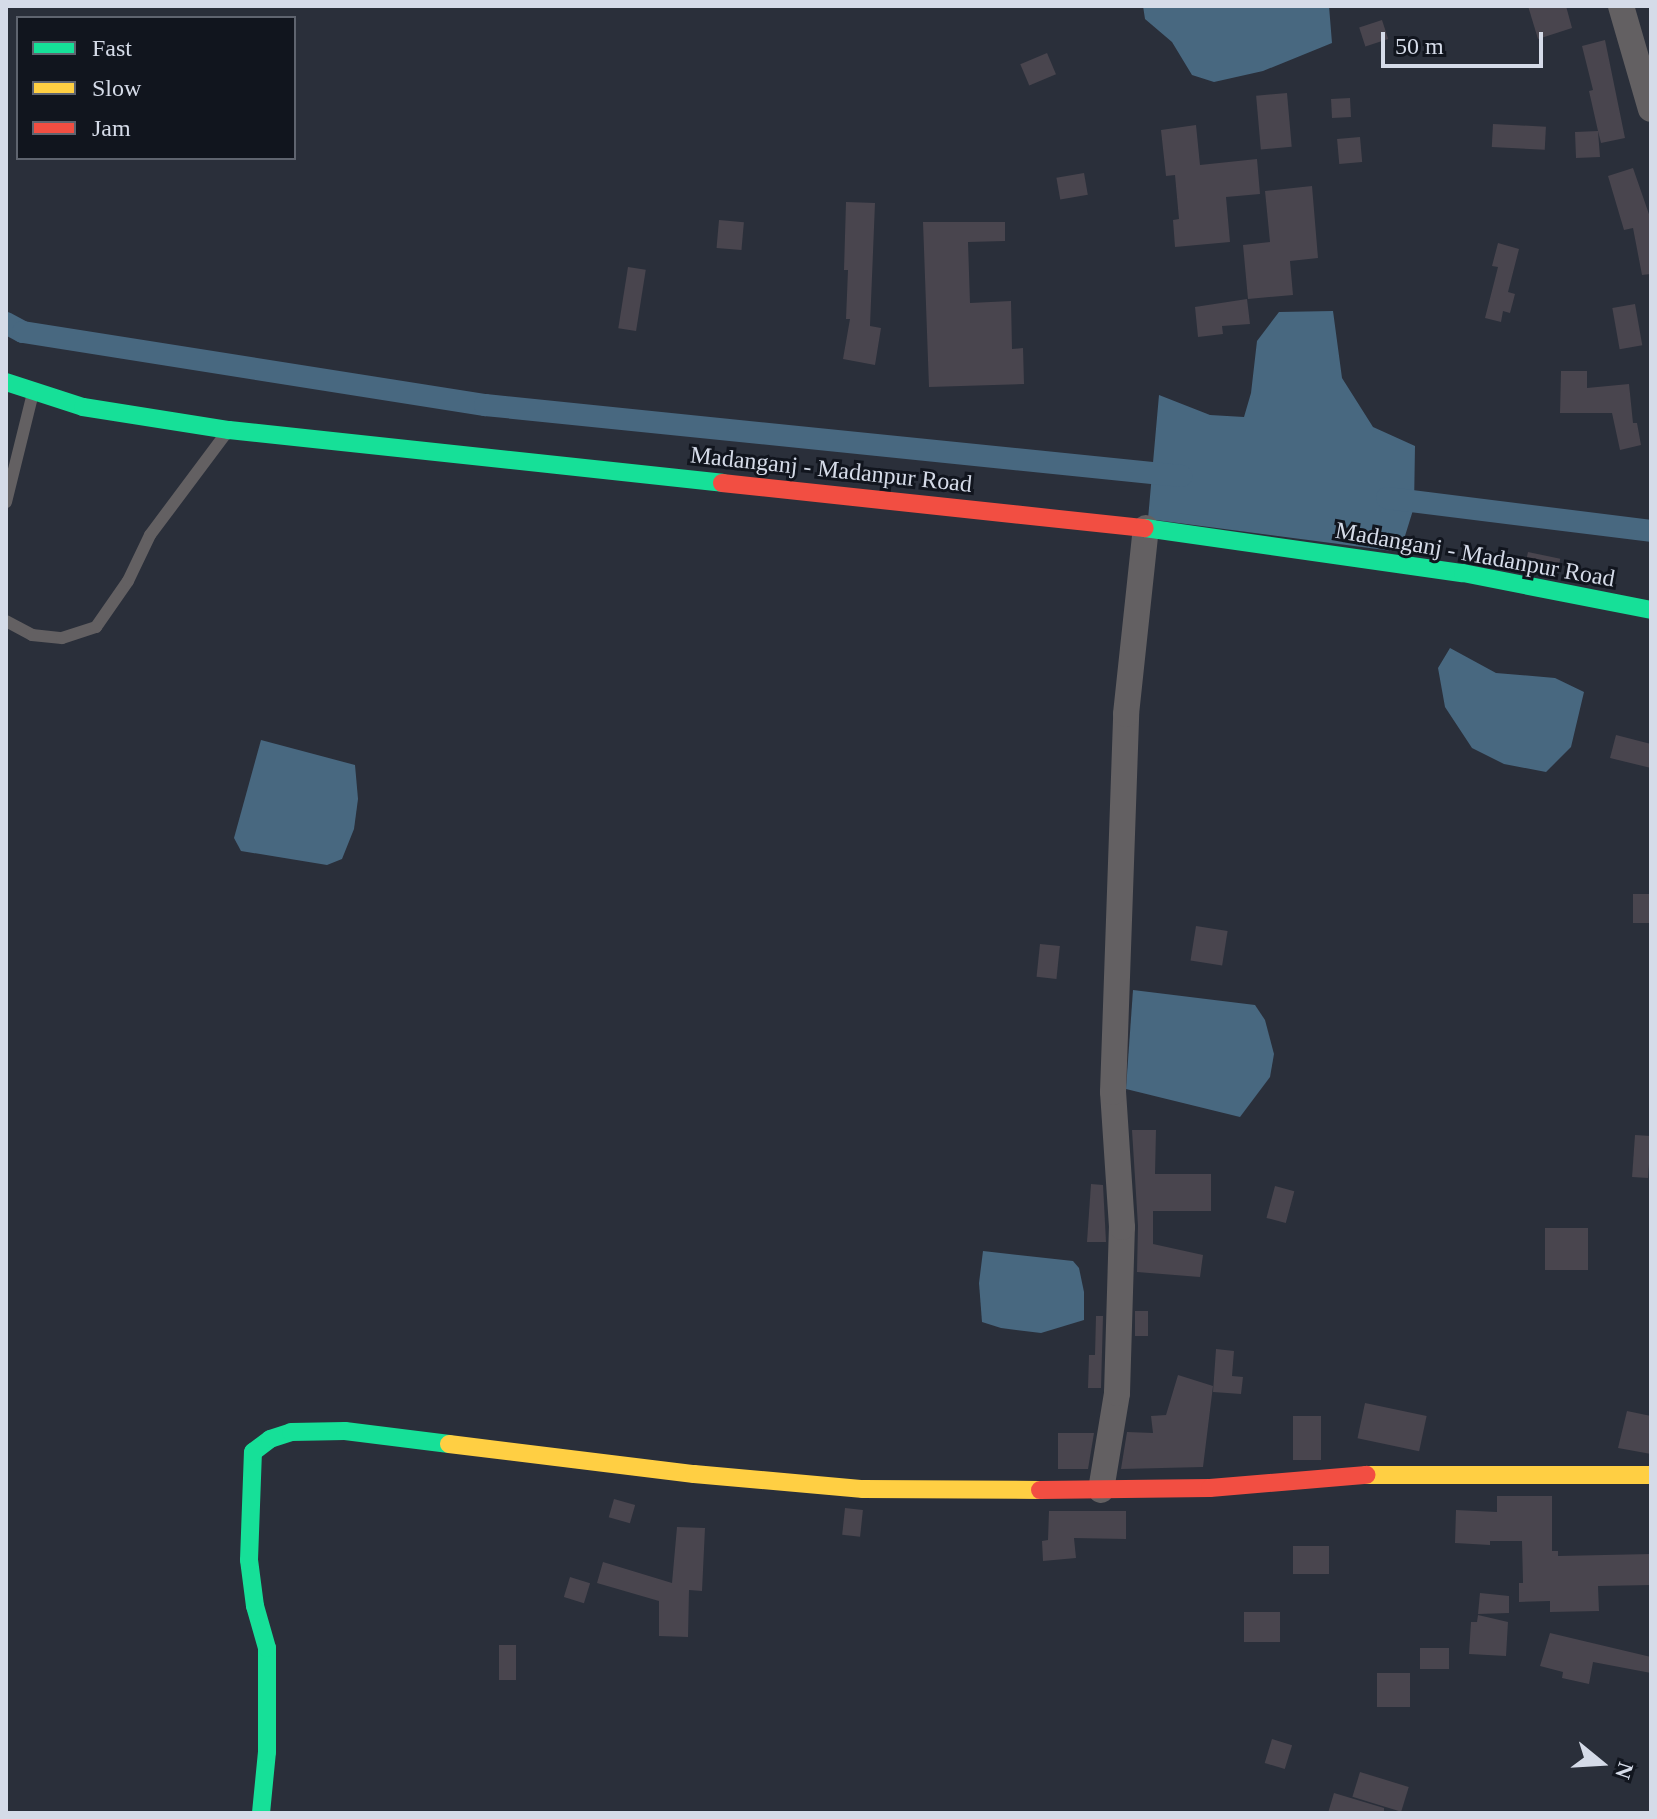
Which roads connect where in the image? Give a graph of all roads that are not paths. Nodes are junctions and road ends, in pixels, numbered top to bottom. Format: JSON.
{"nodes":[{"id":1,"x":1621,"y":6,"type":"edge"},
{"id":2,"x":1651,"y":109,"type":"edge"},
{"id":3,"x":6,"y":382,"type":"edge"},
{"id":4,"x":33,"y":391,"type":"junction"},
{"id":5,"x":229,"y":430,"type":"junction"},
{"id":6,"x":6,"y":502,"type":"edge"},
{"id":7,"x":1146,"y":528,"type":"junction"},
{"id":8,"x":1651,"y":610,"type":"edge"},
{"id":9,"x":6,"y":621,"type":"edge"},
{"id":10,"x":1651,"y":1475,"type":"edge"},
{"id":11,"x":1101,"y":1490,"type":"junction"},
{"id":12,"x":261,"y":1813,"type":"edge"}],
"edges":[{"from":1,"to":2,"type":"street"},
{"from":3,"to":4,"type":"street","name":"Madanganj - Madanpur Road"},
{"from":4,"to":5,"type":"street","name":"Madanganj - Madanpur Road"},
{"from":4,"to":6,"type":"lane"},
{"from":5,"to":7,"type":"street","name":"Madanganj - Madanpur Road"},
{"from":5,"to":9,"type":"lane"},
{"from":7,"to":8,"type":"street","name":"Madanganj - Madanpur Road"},
{"from":7,"to":11,"type":"street"},
{"from":10,"to":11,"type":"street"},
{"from":11,"to":12,"type":"street"}]}
